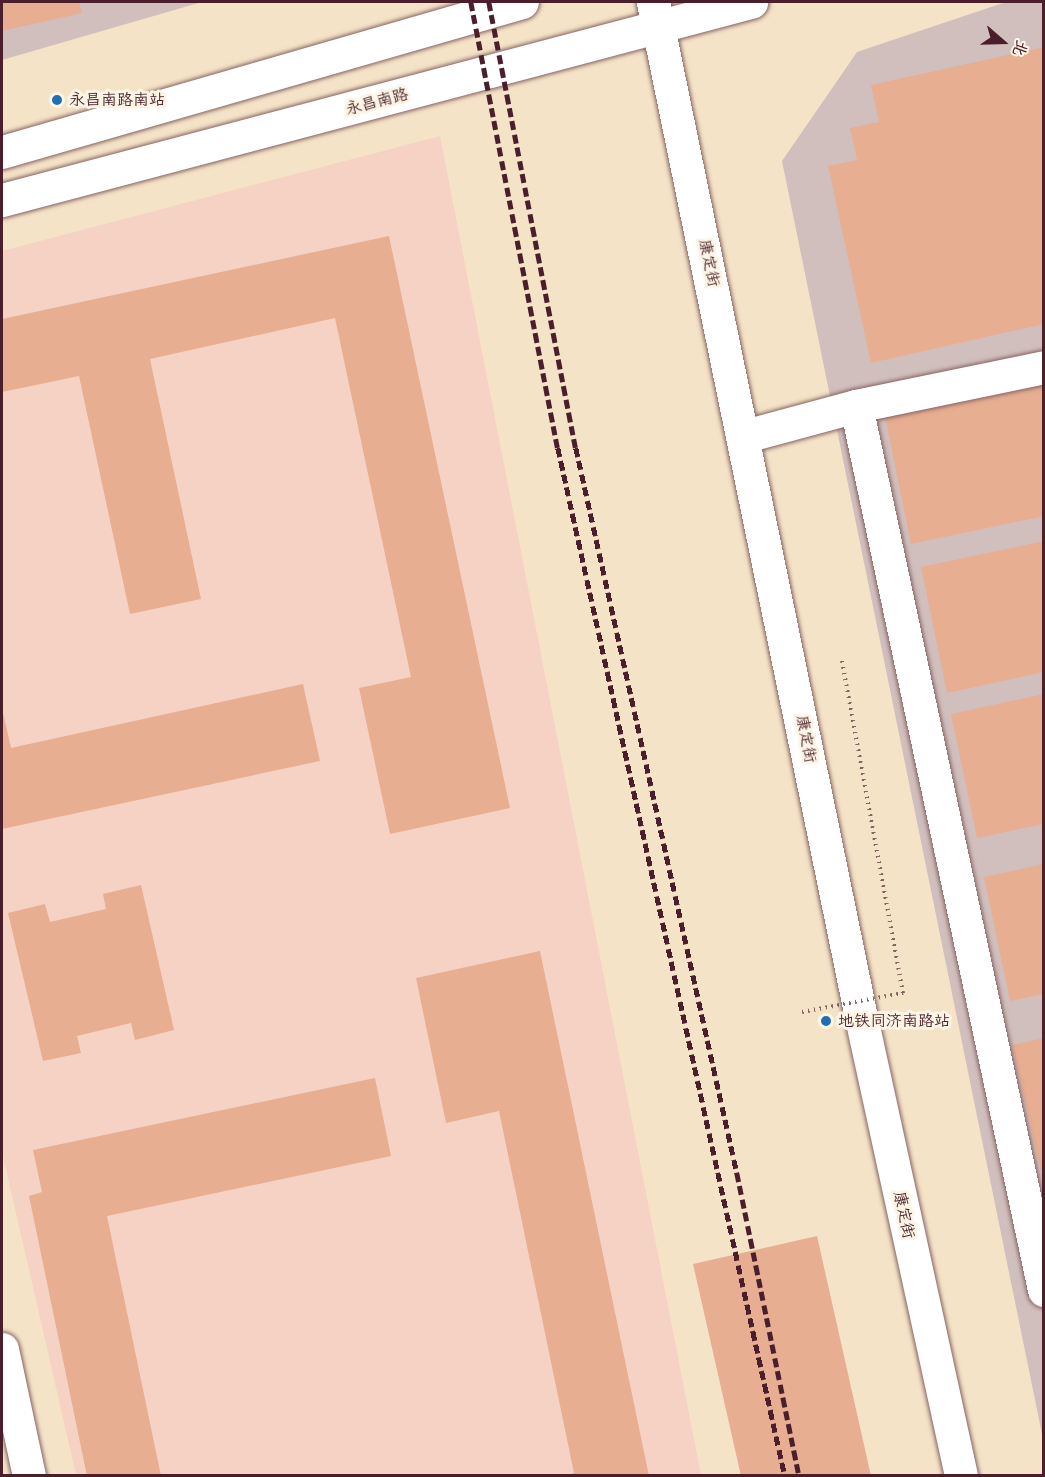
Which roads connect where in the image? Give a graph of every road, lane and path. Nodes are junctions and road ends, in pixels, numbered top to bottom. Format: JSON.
{"nodes":[{"id":1,"x":522,"y":2,"type":"edge"},
{"id":2,"x":751,"y":2,"type":"edge"},
{"id":3,"x":657,"y":14,"type":"edge"},
{"id":4,"x":2,"y":152,"type":"edge"},
{"id":5,"x":2,"y":200,"type":"edge"},
{"id":6,"x":1044,"y":367,"type":"edge"},
{"id":7,"x":856,"y":406,"type":"junction"},
{"id":8,"x":745,"y":436,"type":"junction"},
{"id":9,"x":842,"y":661,"type":"dead end"},
{"id":10,"x":802,"y":1012,"type":"dead end"},
{"id":11,"x":1044,"y":1290,"type":"edge"},
{"id":12,"x":2,"y":1349,"type":"edge"},
{"id":13,"x":29,"y":1476,"type":"edge"},
{"id":14,"x":961,"y":1476,"type":"edge"}],
"edges":[{"from":1,"to":4,"type":"main road"},
{"from":2,"to":3,"type":"main road","name":"永昌南路"},
{"from":3,"to":5,"type":"main road","name":"永昌南路"},
{"from":3,"to":8,"type":"main road","name":"康定街"},
{"from":6,"to":7,"type":"main road"},
{"from":7,"to":8,"type":"main road"},
{"from":7,"to":11,"type":"main road"},
{"from":8,"to":14,"type":"main road","name":"康定街"},
{"from":9,"to":10,"type":"path","bridge":true},
{"from":12,"to":13,"type":"main road"}]}
